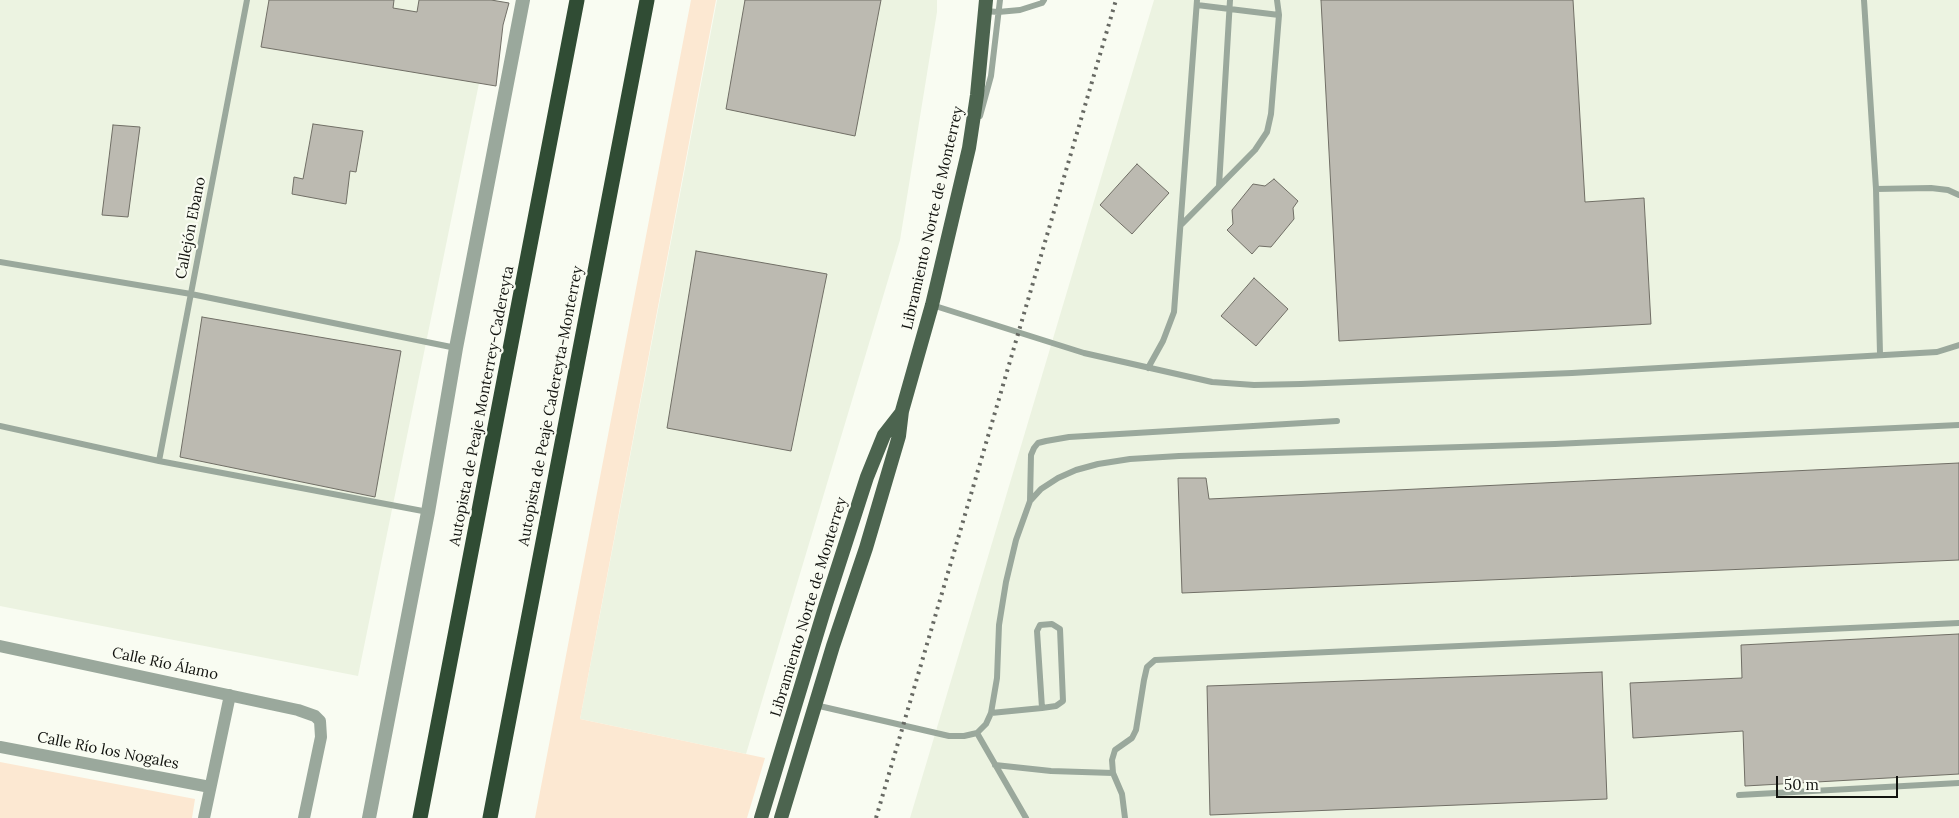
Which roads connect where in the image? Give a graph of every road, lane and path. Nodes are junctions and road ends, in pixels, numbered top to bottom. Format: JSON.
{"nodes":[{"id":1,"x":248,"y":0,"type":"edge"},
{"id":2,"x":523,"y":0,"type":"edge"},
{"id":3,"x":578,"y":0,"type":"edge"},
{"id":4,"x":647,"y":0,"type":"edge"},
{"id":5,"x":1000,"y":0,"type":"edge"},
{"id":6,"x":1044,"y":0,"type":"edge"},
{"id":7,"x":1230,"y":0,"type":"edge"},
{"id":8,"x":1278,"y":0,"type":"edge"},
{"id":9,"x":1864,"y":0,"type":"edge"},
{"id":10,"x":1197,"y":2,"type":"edge"},
{"id":11,"x":990,"y":8,"type":"edge"},
{"id":12,"x":1229,"y":8,"type":"junction"},
{"id":13,"x":1279,"y":15,"type":"junction"},
{"id":14,"x":1219,"y":186,"type":"junction"},
{"id":15,"x":1876,"y":189,"type":"junction"},
{"id":16,"x":1959,"y":195,"type":"edge"},
{"id":17,"x":1181,"y":226,"type":"junction"},
{"id":18,"x":0,"y":262,"type":"edge"},
{"id":19,"x":191,"y":294,"type":"junction"},
{"id":20,"x":932,"y":305,"type":"junction"},
{"id":21,"x":1959,"y":345,"type":"edge"},
{"id":22,"x":456,"y":348,"type":"junction"},
{"id":23,"x":1880,"y":354,"type":"junction"},
{"id":24,"x":1148,"y":368,"type":"junction"},
{"id":25,"x":902,"y":411,"type":"junction"},
{"id":26,"x":1337,"y":421,"type":"dead end"},
{"id":27,"x":1959,"y":425,"type":"edge"},
{"id":28,"x":0,"y":426,"type":"edge"},
{"id":29,"x":159,"y":461,"type":"junction"},
{"id":30,"x":1030,"y":501,"type":"junction"},
{"id":31,"x":428,"y":512,"type":"junction"},
{"id":32,"x":841,"y":556,"type":"junction"},
{"id":33,"x":1959,"y":623,"type":"edge"},
{"id":34,"x":0,"y":646,"type":"edge"},
{"id":35,"x":230,"y":695,"type":"junction"},
{"id":36,"x":815,"y":705,"type":"junction"},
{"id":37,"x":1042,"y":708,"type":"junction"},
{"id":38,"x":991,"y":713,"type":"junction"},
{"id":39,"x":977,"y":733,"type":"junction"},
{"id":40,"x":0,"y":747,"type":"edge"},
{"id":41,"x":995,"y":765,"type":"junction"},
{"id":42,"x":1113,"y":773,"type":"junction"},
{"id":43,"x":1959,"y":783,"type":"edge"},
{"id":44,"x":210,"y":787,"type":"junction"},
{"id":45,"x":1739,"y":795,"type":"dead end"},
{"id":46,"x":204,"y":818,"type":"edge"},
{"id":47,"x":304,"y":818,"type":"edge"},
{"id":48,"x":370,"y":818,"type":"edge"},
{"id":49,"x":420,"y":818,"type":"edge"},
{"id":50,"x":490,"y":818,"type":"edge"},
{"id":51,"x":761,"y":818,"type":"edge"},
{"id":52,"x":769,"y":818,"type":"edge"},
{"id":53,"x":781,"y":818,"type":"edge"},
{"id":54,"x":1026,"y":818,"type":"edge"},
{"id":55,"x":1125,"y":818,"type":"edge"}],
"edges":[{"from":1,"to":19,"type":"lane","name":"Callejón Ebano"},
{"from":2,"to":22,"type":"street"},
{"from":3,"to":49,"type":"highway","name":"Autopista de Peaje Monterrey-Cadereyta"},
{"from":4,"to":50,"type":"highway","name":"Autopista de Peaje Cadereyta-Monterrey"},
{"from":5,"to":11,"type":"lane"},
{"from":6,"to":11,"type":"lane"},
{"from":7,"to":12,"type":"lane"},
{"from":8,"to":13,"type":"lane"},
{"from":9,"to":15,"type":"lane"},
{"from":10,"to":12,"type":"lane"},
{"from":10,"to":17,"type":"lane"},
{"from":11,"to":20,"type":"main road","name":"Libramiento Norte de Monterrey"},
{"from":12,"to":13,"type":"lane"},
{"from":12,"to":14,"type":"lane"},
{"from":13,"to":14,"type":"lane"},
{"from":14,"to":17,"type":"lane"},
{"from":15,"to":16,"type":"lane"},
{"from":15,"to":23,"type":"lane"},
{"from":17,"to":24,"type":"lane"},
{"from":18,"to":19,"type":"lane"},
{"from":19,"to":22,"type":"lane"},
{"from":19,"to":29,"type":"lane","name":"Callejón Ebano"},
{"from":20,"to":24,"type":"lane"},
{"from":20,"to":25,"type":"main road","name":"Libramiento Norte de Monterrey"},
{"from":21,"to":23,"type":"lane"},
{"from":22,"to":31,"type":"street"},
{"from":23,"to":24,"type":"lane"},
{"from":25,"to":32,"type":"main road","name":"Libramiento Norte de Monterrey"},
{"from":25,"to":36,"type":"main road","name":"Libramiento Norte de Monterrey"},
{"from":26,"to":30,"type":"lane"},
{"from":27,"to":30,"type":"lane"},
{"from":28,"to":29,"type":"lane"},
{"from":29,"to":31,"type":"lane"},
{"from":30,"to":38,"type":"lane"},
{"from":31,"to":48,"type":"street"},
{"from":32,"to":36,"type":"main road"},
{"from":32,"to":51,"type":"main road","name":"Libramiento Norte de Monterrey"},
{"from":33,"to":42,"type":"lane"},
{"from":34,"to":35,"type":"street","name":"Calle Río Álamo"},
{"from":35,"to":44,"type":"street"},
{"from":35,"to":47,"type":"street","name":"Calle Río Álamo"},
{"from":36,"to":39,"type":"lane"},
{"from":36,"to":52,"type":"main road"},
{"from":36,"to":53,"type":"main road","name":"Libramiento Norte de Monterrey"},
{"from":37,"to":37,"type":"lane"},
{"from":37,"to":38,"type":"lane"},
{"from":38,"to":39,"type":"lane"},
{"from":39,"to":41,"type":"lane"},
{"from":40,"to":44,"type":"street","name":"Calle Río los Nogales"},
{"from":41,"to":42,"type":"lane"},
{"from":41,"to":54,"type":"lane"},
{"from":42,"to":55,"type":"lane"},
{"from":43,"to":45,"type":"lane"},
{"from":44,"to":46,"type":"street"}]}
